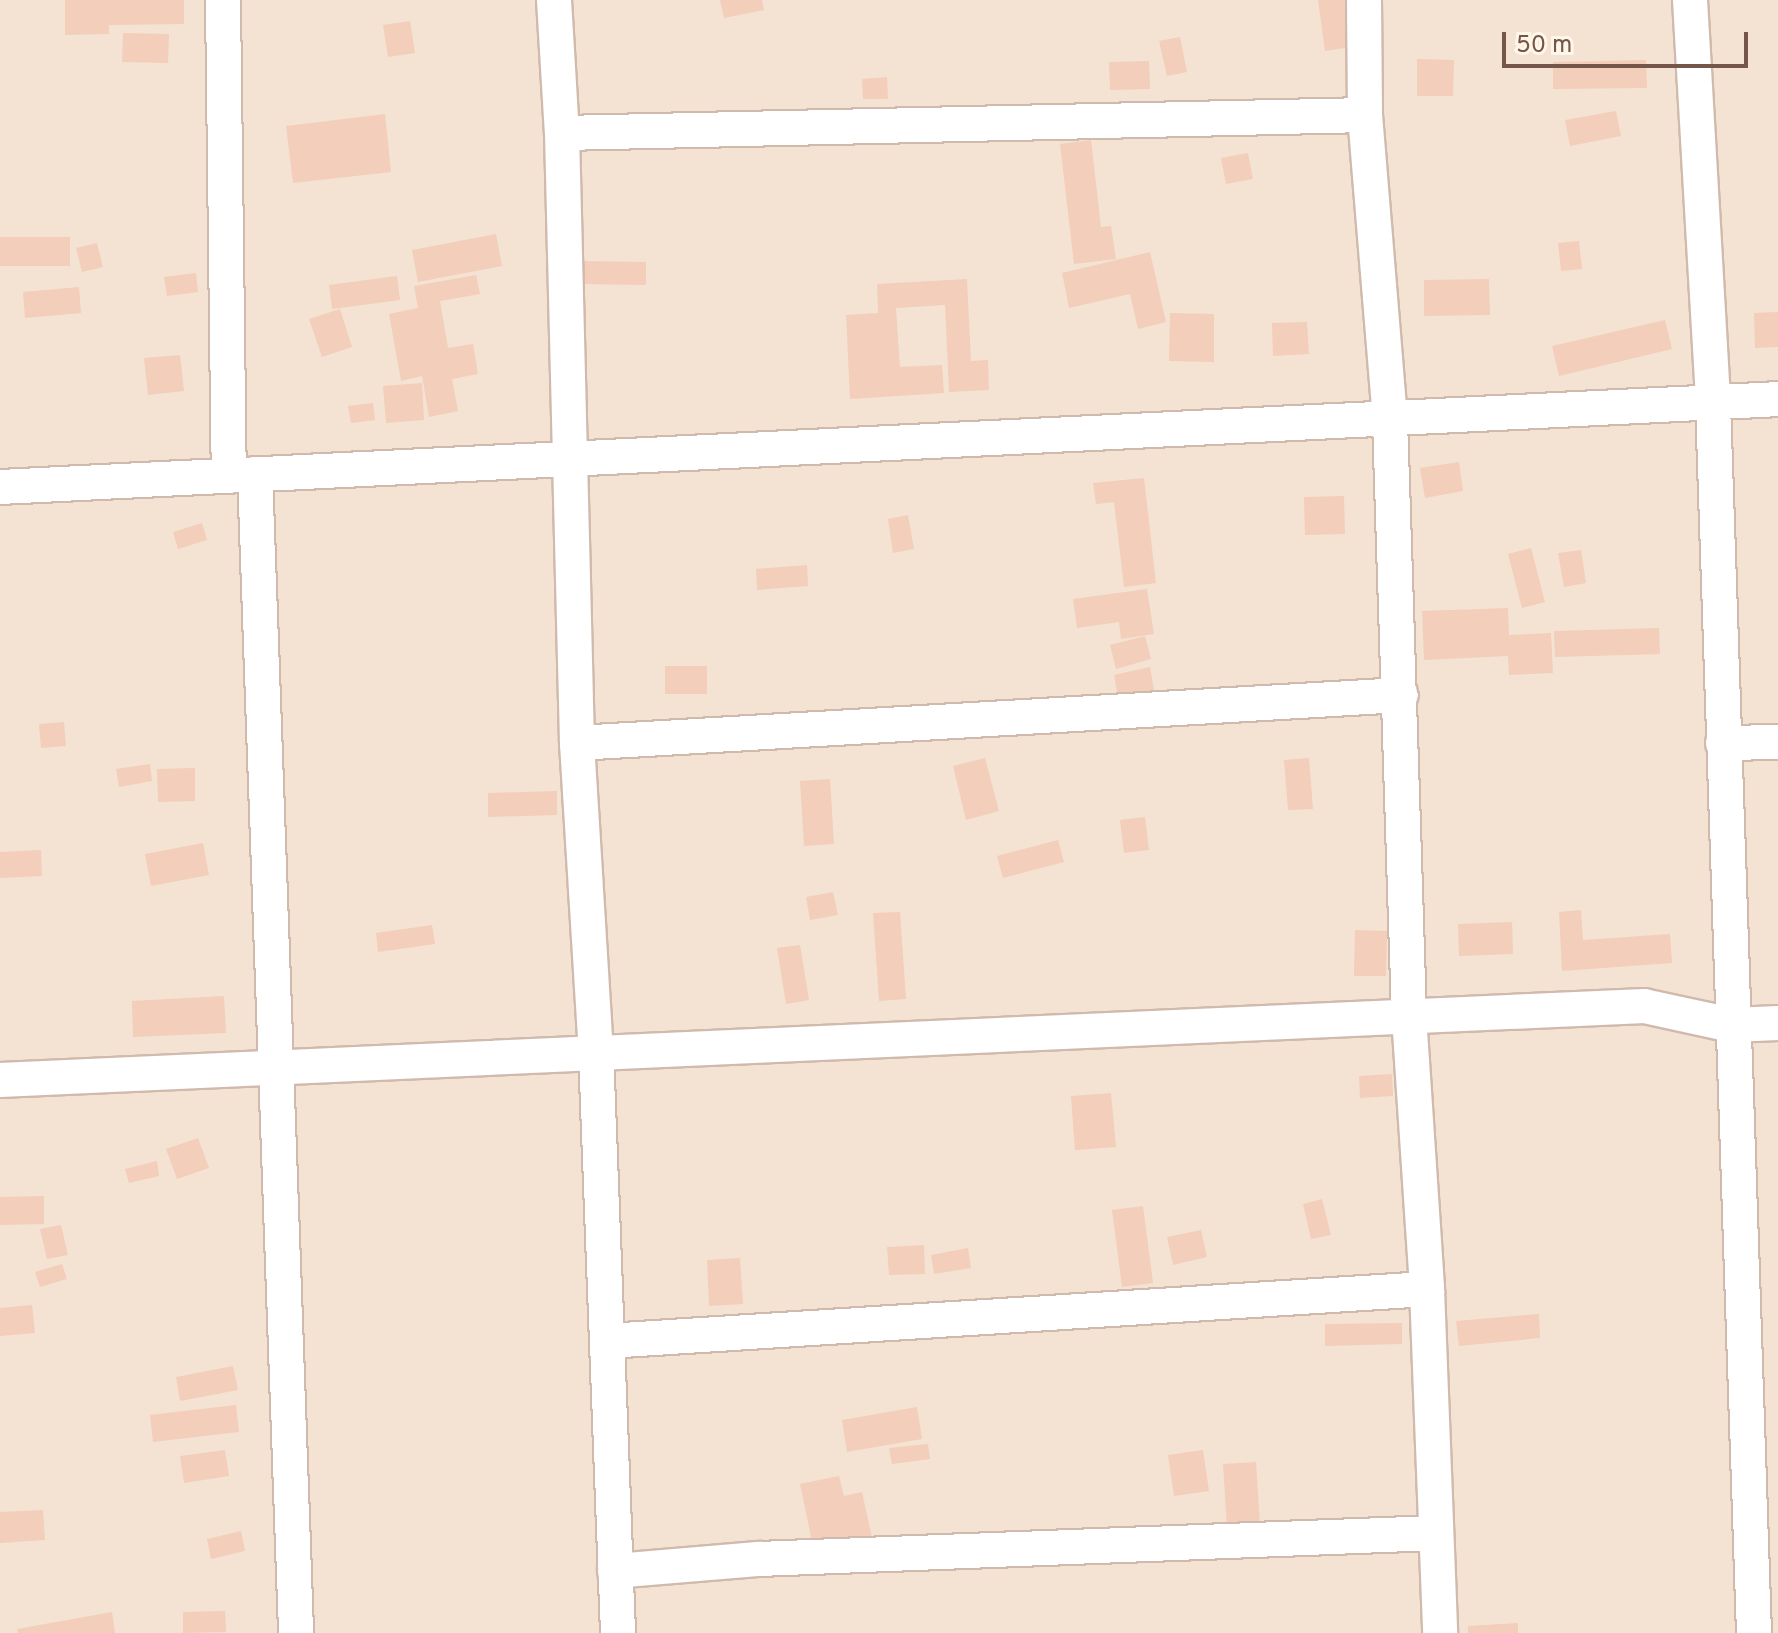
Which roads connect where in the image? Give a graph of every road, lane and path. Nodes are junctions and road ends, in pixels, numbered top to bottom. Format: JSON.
{"nodes":[{"id":1,"x":223,"y":0,"type":"edge"},
{"id":2,"x":554,"y":0,"type":"edge"},
{"id":3,"x":1364,"y":0,"type":"edge"},
{"id":4,"x":1690,"y":0,"type":"edge"},
{"id":5,"x":1365,"y":115,"type":"junction"},
{"id":6,"x":562,"y":133,"type":"junction"},
{"id":7,"x":1778,"y":399,"type":"edge"},
{"id":8,"x":1713,"y":404,"type":"junction"},
{"id":9,"x":1390,"y":420,"type":"junction"},
{"id":10,"x":571,"y":459,"type":"junction"},
{"id":11,"x":242,"y":475,"type":"junction"},
{"id":12,"x":0,"y":487,"type":"edge"},
{"id":13,"x":1401,"y":695,"type":"junction"},
{"id":14,"x":1778,"y":742,"type":"edge"},
{"id":15,"x":577,"y":743,"type":"junction"},
{"id":16,"x":1723,"y":743,"type":"junction"},
{"id":17,"x":1409,"y":1016,"type":"junction"},
{"id":18,"x":1778,"y":1023,"type":"edge"},
{"id":19,"x":1732,"y":1025,"type":"junction"},
{"id":20,"x":596,"y":1052,"type":"junction"},
{"id":21,"x":275,"y":1070,"type":"junction"},
{"id":22,"x":0,"y":1080,"type":"edge"},
{"id":23,"x":1427,"y":1289,"type":"junction"},
{"id":24,"x":607,"y":1341,"type":"junction"},
{"id":25,"x":1436,"y":1533,"type":"junction"},
{"id":26,"x":615,"y":1571,"type":"junction"},
{"id":27,"x":296,"y":1633,"type":"edge"},
{"id":28,"x":618,"y":1633,"type":"edge"},
{"id":29,"x":1440,"y":1633,"type":"edge"},
{"id":30,"x":1754,"y":1633,"type":"edge"}],
"edges":[{"from":1,"to":11,"type":"street"},
{"from":2,"to":6,"type":"street"},
{"from":3,"to":5,"type":"street"},
{"from":4,"to":8,"type":"street"},
{"from":5,"to":6,"type":"street"},
{"from":5,"to":9,"type":"street"},
{"from":6,"to":10,"type":"street"},
{"from":7,"to":8,"type":"street"},
{"from":8,"to":9,"type":"street"},
{"from":8,"to":16,"type":"street"},
{"from":9,"to":10,"type":"street"},
{"from":9,"to":13,"type":"street"},
{"from":10,"to":11,"type":"street"},
{"from":10,"to":15,"type":"street"},
{"from":11,"to":12,"type":"street"},
{"from":11,"to":21,"type":"street"},
{"from":13,"to":15,"type":"street"},
{"from":13,"to":17,"type":"street"},
{"from":14,"to":16,"type":"street"},
{"from":15,"to":20,"type":"street"},
{"from":16,"to":19,"type":"street"},
{"from":17,"to":19,"type":"street"},
{"from":17,"to":20,"type":"street"},
{"from":17,"to":23,"type":"street"},
{"from":18,"to":19,"type":"street"},
{"from":19,"to":30,"type":"street"},
{"from":20,"to":21,"type":"street"},
{"from":20,"to":24,"type":"street"},
{"from":21,"to":22,"type":"street"},
{"from":21,"to":27,"type":"street"},
{"from":23,"to":24,"type":"street"},
{"from":23,"to":25,"type":"street"},
{"from":24,"to":26,"type":"street"},
{"from":25,"to":26,"type":"street"},
{"from":25,"to":29,"type":"street"},
{"from":26,"to":28,"type":"street"}]}
